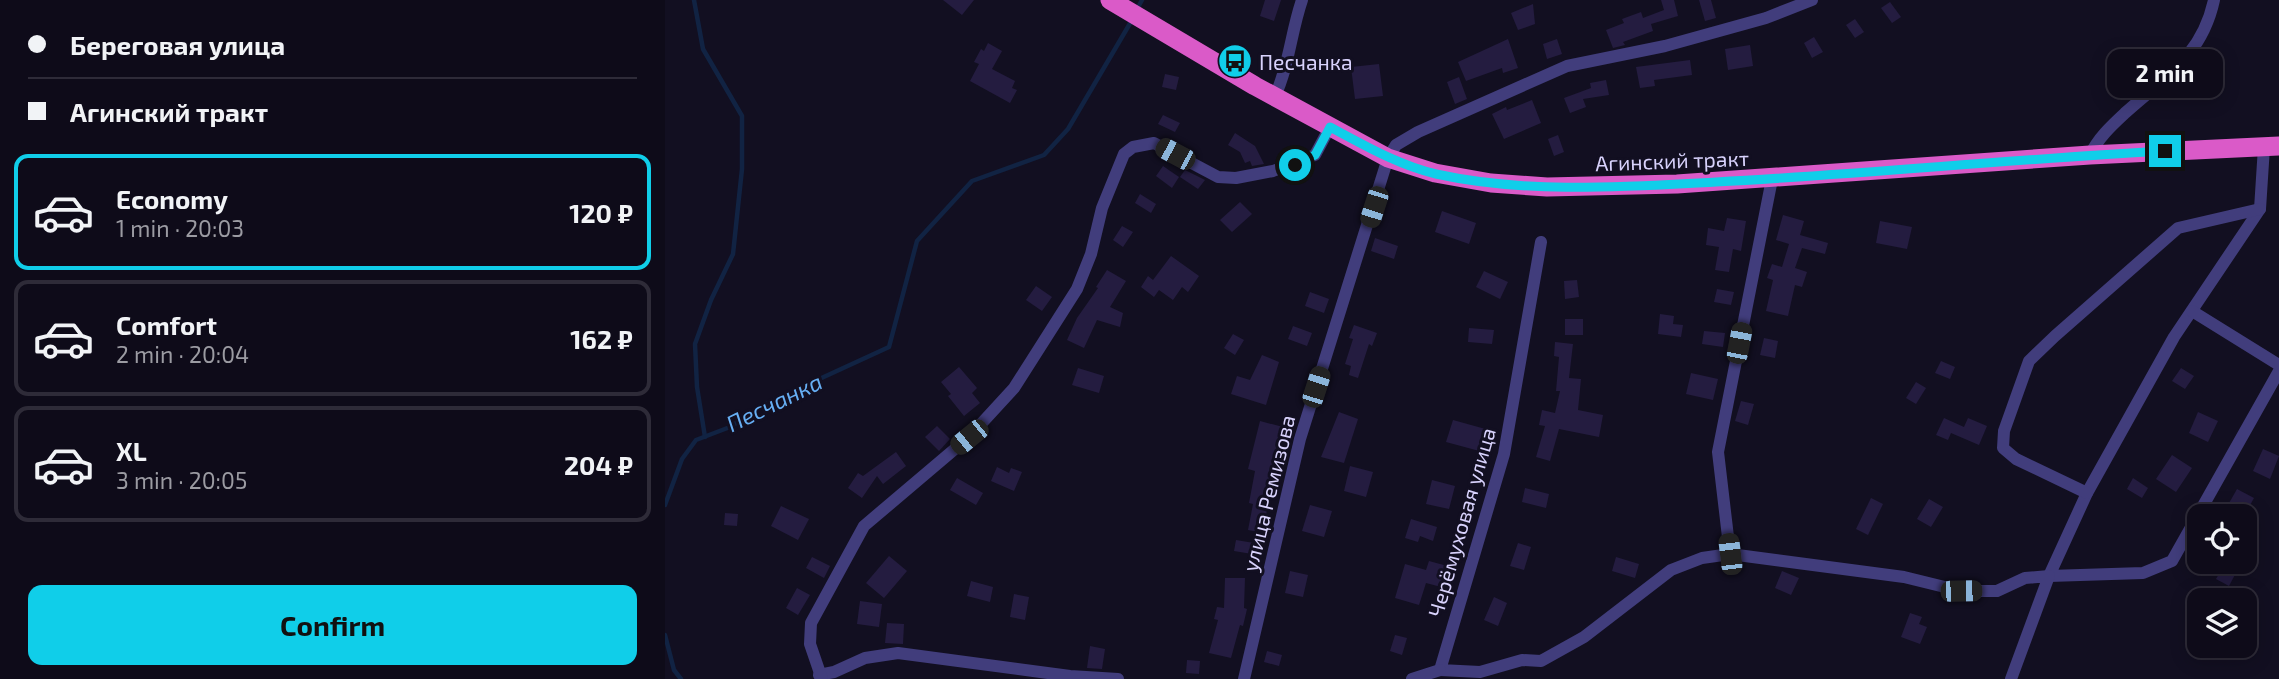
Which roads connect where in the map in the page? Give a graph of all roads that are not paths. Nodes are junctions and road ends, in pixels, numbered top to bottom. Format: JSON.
{"nodes":[{"id":1,"x":1110,"y":0,"type":"edge"},
{"id":2,"x":1301,"y":0,"type":"edge"},
{"id":3,"x":1812,"y":0,"type":"edge"},
{"id":4,"x":2214,"y":0,"type":"edge"},
{"id":5,"x":1275,"y":96,"type":"junction"},
{"id":6,"x":1330,"y":127,"type":"junction"},
{"id":7,"x":2271,"y":146,"type":"edge"},
{"id":8,"x":2090,"y":155,"type":"junction"},
{"id":9,"x":1388,"y":158,"type":"junction"},
{"id":10,"x":1772,"y":179,"type":"junction"},
{"id":11,"x":2260,"y":209,"type":"junction"},
{"id":12,"x":1541,"y":242,"type":"dead end"},
{"id":13,"x":2192,"y":311,"type":"junction"},
{"id":14,"x":2279,"y":365,"type":"edge"},
{"id":15,"x":2279,"y":371,"type":"edge"},
{"id":16,"x":2087,"y":493,"type":"junction"},
{"id":17,"x":1730,"y":554,"type":"junction"},
{"id":18,"x":2049,"y":576,"type":"junction"},
{"id":19,"x":1440,"y":670,"type":"junction"},
{"id":20,"x":820,"y":677,"type":"edge"},
{"id":21,"x":1118,"y":679,"type":"edge"},
{"id":22,"x":1244,"y":679,"type":"edge"},
{"id":23,"x":1412,"y":679,"type":"edge"},
{"id":24,"x":2011,"y":679,"type":"edge"}],
"edges":[{"from":1,"to":5,"type":"highway","name":"Агинский тракт"},
{"from":2,"to":5,"type":"street"},
{"from":3,"to":9,"type":"street"},
{"from":4,"to":8,"type":"street"},
{"from":5,"to":6,"type":"highway","name":"Агинский тракт"},
{"from":6,"to":9,"type":"highway","name":"Агинский тракт"},
{"from":6,"to":20,"type":"street"},
{"from":7,"to":8,"type":"highway","name":"Агинский тракт"},
{"from":7,"to":11,"type":"street"},
{"from":8,"to":10,"type":"highway","name":"Агинский тракт"},
{"from":9,"to":10,"type":"highway","name":"Агинский тракт"},
{"from":9,"to":22,"type":"street","name":"улица Ремизова"},
{"from":10,"to":17,"type":"street"},
{"from":11,"to":13,"type":"street"},
{"from":11,"to":16,"type":"street"},
{"from":12,"to":19,"type":"street","name":"Черёмуховая улица"},
{"from":13,"to":14,"type":"street"},
{"from":13,"to":16,"type":"street"},
{"from":15,"to":18,"type":"street"},
{"from":16,"to":18,"type":"street"},
{"from":17,"to":18,"type":"street"},
{"from":17,"to":19,"type":"street"},
{"from":18,"to":24,"type":"street"},
{"from":19,"to":23,"type":"street"},
{"from":20,"to":21,"type":"street"}]}
